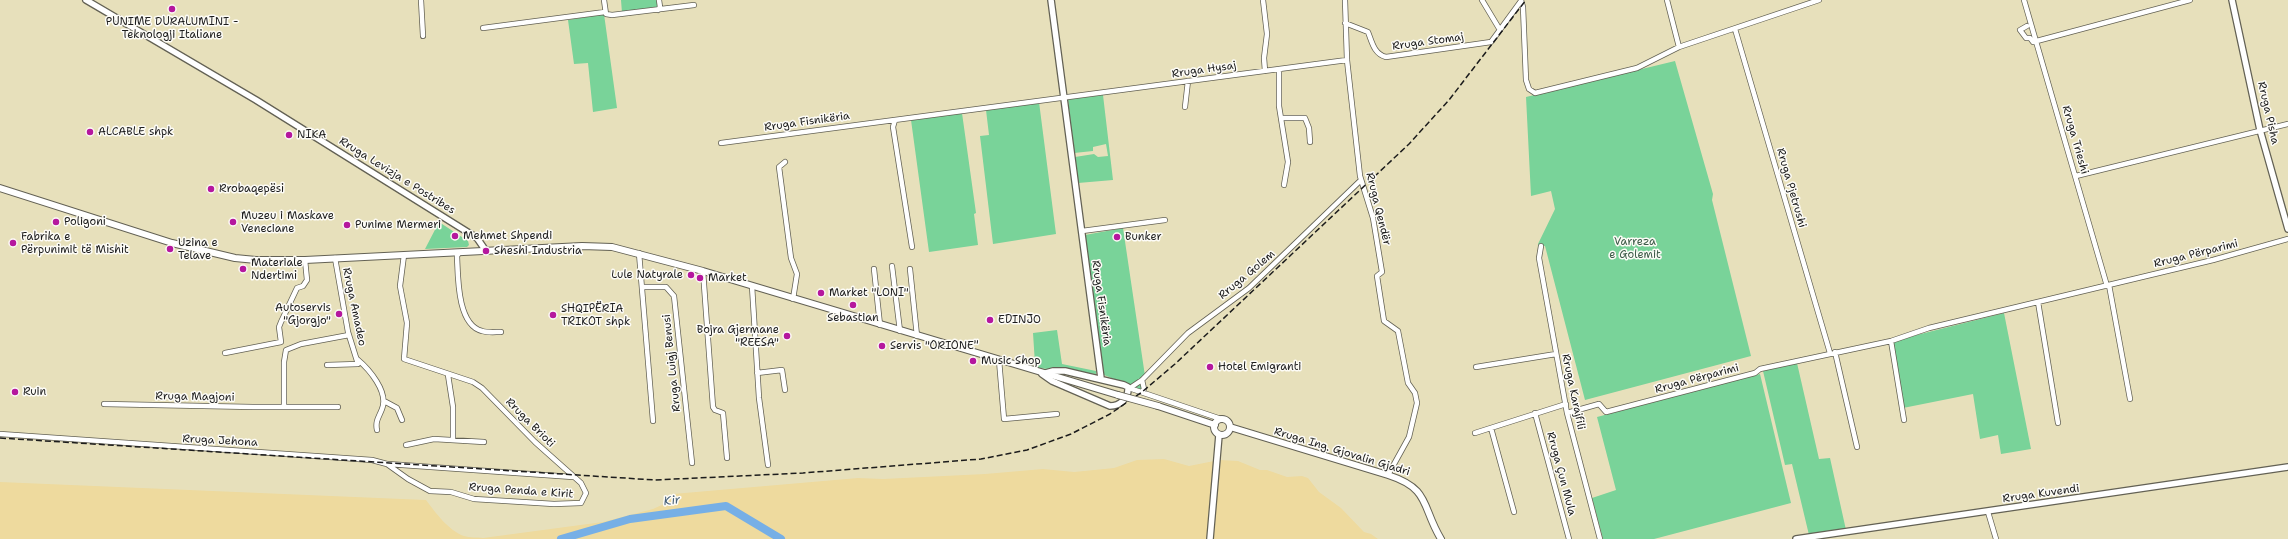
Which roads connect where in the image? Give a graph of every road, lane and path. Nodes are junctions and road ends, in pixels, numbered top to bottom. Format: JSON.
{"nodes":[{"id":1,"x":86,"y":0,"type":"edge"},
{"id":2,"x":421,"y":0,"type":"edge"},
{"id":3,"x":604,"y":0,"type":"edge"},
{"id":4,"x":659,"y":0,"type":"edge"},
{"id":5,"x":1051,"y":0,"type":"edge"},
{"id":6,"x":1263,"y":0,"type":"edge"},
{"id":7,"x":1345,"y":0,"type":"edge"},
{"id":8,"x":1482,"y":0,"type":"edge"},
{"id":9,"x":1520,"y":0,"type":"edge"},
{"id":10,"x":1667,"y":0,"type":"edge"},
{"id":11,"x":1819,"y":0,"type":"edge"},
{"id":12,"x":2024,"y":0,"type":"edge"},
{"id":13,"x":2190,"y":0,"type":"edge"},
{"id":14,"x":2232,"y":0,"type":"edge"},
{"id":15,"x":694,"y":5,"type":"dead end"},
{"id":16,"x":658,"y":10,"type":"junction"},
{"id":17,"x":606,"y":13,"type":"junction"},
{"id":18,"x":1345,"y":23,"type":"junction"},
{"id":19,"x":2027,"y":26,"type":"dead end"},
{"id":20,"x":483,"y":28,"type":"dead end"},
{"id":21,"x":1735,"y":29,"type":"junction"},
{"id":22,"x":1500,"y":30,"type":"junction"},
{"id":23,"x":423,"y":36,"type":"dead end"},
{"id":24,"x":2036,"y":42,"type":"junction"},
{"id":25,"x":1679,"y":47,"type":"junction"},
{"id":26,"x":1347,"y":60,"type":"junction"},
{"id":27,"x":1279,"y":69,"type":"junction"},
{"id":28,"x":1265,"y":71,"type":"junction"},
{"id":29,"x":1188,"y":81,"type":"junction"},
{"id":30,"x":1064,"y":97,"type":"junction"},
{"id":31,"x":1185,"y":107,"type":"dead end"},
{"id":32,"x":1281,"y":118,"type":"junction"},
{"id":33,"x":895,"y":120,"type":"junction"},
{"id":34,"x":2288,"y":124,"type":"edge"},
{"id":35,"x":2260,"y":130,"type":"junction"},
{"id":36,"x":1310,"y":142,"type":"dead end"},
{"id":37,"x":721,"y":143,"type":"dead end"},
{"id":38,"x":785,"y":162,"type":"dead end"},
{"id":39,"x":2076,"y":176,"type":"junction"},
{"id":40,"x":1361,"y":180,"type":"junction"},
{"id":41,"x":1284,"y":185,"type":"dead end"},
{"id":42,"x":0,"y":188,"type":"edge"},
{"id":43,"x":1165,"y":220,"type":"dead end"},
{"id":44,"x":2288,"y":229,"type":"edge"},
{"id":45,"x":1082,"y":231,"type":"junction"},
{"id":46,"x":2288,"y":239,"type":"edge"},
{"id":47,"x":1541,"y":246,"type":"dead end"},
{"id":48,"x":912,"y":247,"type":"dead end"},
{"id":49,"x":486,"y":251,"type":"junction"},
{"id":50,"x":459,"y":253,"type":"junction"},
{"id":51,"x":639,"y":253,"type":"junction"},
{"id":52,"x":404,"y":255,"type":"junction"},
{"id":53,"x":335,"y":258,"type":"junction"},
{"id":54,"x":306,"y":260,"type":"junction"},
{"id":55,"x":892,"y":266,"type":"dead end"},
{"id":56,"x":874,"y":269,"type":"dead end"},
{"id":57,"x":910,"y":269,"type":"dead end"},
{"id":58,"x":703,"y":271,"type":"junction"},
{"id":59,"x":752,"y":286,"type":"junction"},
{"id":60,"x":2108,"y":286,"type":"junction"},
{"id":61,"x":642,"y":287,"type":"junction"},
{"id":62,"x":793,"y":299,"type":"junction"},
{"id":63,"x":2038,"y":302,"type":"junction"},
{"id":64,"x":880,"y":325,"type":"junction"},
{"id":65,"x":900,"y":331,"type":"junction"},
{"id":66,"x":501,"y":332,"type":"dead end"},
{"id":67,"x":349,"y":335,"type":"junction"},
{"id":68,"x":917,"y":336,"type":"junction"},
{"id":69,"x":1891,"y":341,"type":"junction"},
{"id":70,"x":225,"y":353,"type":"dead end"},
{"id":71,"x":1833,"y":353,"type":"junction"},
{"id":72,"x":1556,"y":354,"type":"junction"},
{"id":73,"x":357,"y":359,"type":"junction"},
{"id":74,"x":999,"y":360,"type":"junction"},
{"id":75,"x":327,"y":365,"type":"dead end"},
{"id":76,"x":1476,"y":367,"type":"dead end"},
{"id":77,"x":757,"y":373,"type":"junction"},
{"id":78,"x":1042,"y":374,"type":"junction"},
{"id":79,"x":448,"y":375,"type":"junction"},
{"id":80,"x":1101,"y":378,"type":"junction"},
{"id":81,"x":1142,"y":380,"type":"junction"},
{"id":82,"x":1129,"y":388,"type":"junction"},
{"id":83,"x":785,"y":390,"type":"dead end"},
{"id":84,"x":1142,"y":392,"type":"junction"},
{"id":85,"x":2130,"y":399,"type":"dead end"},
{"id":86,"x":384,"y":401,"type":"junction"},
{"id":87,"x":104,"y":404,"type":"dead end"},
{"id":88,"x":1566,"y":404,"type":"junction"},
{"id":89,"x":284,"y":406,"type":"junction"},
{"id":90,"x":338,"y":407,"type":"dead end"},
{"id":91,"x":1535,"y":413,"type":"junction"},
{"id":92,"x":1568,"y":413,"type":"junction"},
{"id":93,"x":1057,"y":414,"type":"dead end"},
{"id":94,"x":402,"y":420,"type":"dead end"},
{"id":95,"x":1224,"y":420,"type":"junction"},
{"id":96,"x":1904,"y":420,"type":"dead end"},
{"id":97,"x":653,"y":421,"type":"dead end"},
{"id":98,"x":2058,"y":423,"type":"dead end"},
{"id":99,"x":1215,"y":425,"type":"junction"},
{"id":100,"x":1230,"y":427,"type":"junction"},
{"id":101,"x":1491,"y":428,"type":"junction"},
{"id":102,"x":377,"y":430,"type":"dead end"},
{"id":103,"x":1475,"y":433,"type":"dead end"},
{"id":104,"x":0,"y":434,"type":"edge"},
{"id":105,"x":1219,"y":435,"type":"junction"},
{"id":106,"x":453,"y":440,"type":"junction"},
{"id":107,"x":484,"y":442,"type":"dead end"},
{"id":108,"x":406,"y":445,"type":"dead end"},
{"id":109,"x":1857,"y":447,"type":"dead end"},
{"id":110,"x":727,"y":458,"type":"dead end"},
{"id":111,"x":692,"y":463,"type":"dead end"},
{"id":112,"x":388,"y":464,"type":"junction"},
{"id":113,"x":768,"y":465,"type":"dead end"},
{"id":114,"x":2288,"y":467,"type":"edge"},
{"id":115,"x":1388,"y":475,"type":"junction"},
{"id":116,"x":573,"y":477,"type":"junction"},
{"id":117,"x":430,"y":491,"type":"joint"},
{"id":118,"x":585,"y":498,"type":"joint"},
{"id":119,"x":1514,"y":512,"type":"dead end"},
{"id":120,"x":1988,"y":512,"type":"junction"},
{"id":121,"x":1210,"y":539,"type":"edge"},
{"id":122,"x":1441,"y":539,"type":"edge"},
{"id":123,"x":1569,"y":539,"type":"edge"},
{"id":124,"x":1600,"y":539,"type":"edge"},
{"id":125,"x":1796,"y":539,"type":"edge"},
{"id":126,"x":1996,"y":539,"type":"edge"}],
"edges":[{"from":1,"to":49,"type":"street","name":"Rruga Levizja e Postribes"},
{"from":2,"to":23,"type":"street"},
{"from":3,"to":17,"type":"street"},
{"from":4,"to":16,"type":"street"},
{"from":5,"to":30,"type":"street","name":"Rruga Fisnikëria"},
{"from":6,"to":28,"type":"street"},
{"from":7,"to":18,"type":"street","name":"Rruga Qendër"},
{"from":8,"to":22,"type":"street"},
{"from":9,"to":22,"type":"street","name":"Rruga Stomaj"},
{"from":9,"to":25,"type":"street"},
{"from":10,"to":25,"type":"street"},
{"from":11,"to":21,"type":"street"},
{"from":12,"to":24,"type":"street","name":"Rruga Trieshi"},
{"from":13,"to":24,"type":"street"},
{"from":14,"to":35,"type":"street","name":"Rruga Pisha"},
{"from":15,"to":16,"type":"street"},
{"from":16,"to":17,"type":"street"},
{"from":17,"to":20,"type":"street"},
{"from":18,"to":22,"type":"street","name":"Rruga Stomaj"},
{"from":18,"to":26,"type":"street","name":"Rruga Qendër"},
{"from":19,"to":24,"type":"street"},
{"from":21,"to":25,"type":"street"},
{"from":21,"to":71,"type":"street","name":"Rruga Pjetrushi"},
{"from":24,"to":39,"type":"street","name":"Rruga Trieshi"},
{"from":26,"to":27,"type":"street","name":"Rruga Hysaj"},
{"from":26,"to":40,"type":"street","name":"Rruga Qendër"},
{"from":27,"to":28,"type":"street","name":"Rruga Hysaj"},
{"from":27,"to":32,"type":"street"},
{"from":28,"to":29,"type":"street","name":"Rruga Hysaj"},
{"from":29,"to":30,"type":"street","name":"Rruga Hysaj"},
{"from":29,"to":31,"type":"street"},
{"from":30,"to":33,"type":"street","name":"Rruga Fisnikëria"},
{"from":30,"to":45,"type":"street","name":"Rruga Fisnikëria"},
{"from":32,"to":36,"type":"street"},
{"from":32,"to":41,"type":"street"},
{"from":33,"to":37,"type":"street","name":"Rruga Fisnikëria"},
{"from":33,"to":48,"type":"street"},
{"from":34,"to":35,"type":"street"},
{"from":35,"to":39,"type":"street"},
{"from":35,"to":44,"type":"street","name":"Rruga Pisha"},
{"from":38,"to":62,"type":"street"},
{"from":39,"to":60,"type":"street","name":"Rruga Trieshi"},
{"from":40,"to":81,"type":"street","name":"Rruga Golem"},
{"from":40,"to":115,"type":"street","name":"Rruga Qendër"},
{"from":42,"to":54,"type":"main road"},
{"from":43,"to":45,"type":"street"},
{"from":45,"to":80,"type":"street","name":"Rruga Fisnikëria"},
{"from":46,"to":60,"type":"street","name":"Rruga Përparimi"},
{"from":47,"to":72,"type":"street","name":"Rruga Karajfili"},
{"from":49,"to":50,"type":"main road"},
{"from":49,"to":51,"type":"main road"},
{"from":50,"to":52,"type":"main road"},
{"from":50,"to":66,"type":"street"},
{"from":51,"to":58,"type":"main road"},
{"from":51,"to":61,"type":"street","name":"Rruga Luigj Benusi"},
{"from":52,"to":53,"type":"main road"},
{"from":52,"to":79,"type":"street","name":"Rruga Brioti"},
{"from":53,"to":54,"type":"main road"},
{"from":53,"to":67,"type":"street","name":"Rruga Amadeo"},
{"from":54,"to":70,"type":"street"},
{"from":55,"to":65,"type":"street"},
{"from":56,"to":64,"type":"street"},
{"from":57,"to":68,"type":"street"},
{"from":58,"to":59,"type":"main road"},
{"from":58,"to":110,"type":"street"},
{"from":59,"to":62,"type":"main road"},
{"from":59,"to":77,"type":"street"},
{"from":60,"to":63,"type":"street","name":"Rruga Përparimi"},
{"from":60,"to":85,"type":"street"},
{"from":61,"to":97,"type":"street","name":"Rruga Luigj Benusi"},
{"from":61,"to":111,"type":"street","name":"Rruga Luigj Benusi"},
{"from":62,"to":64,"type":"main road"},
{"from":63,"to":69,"type":"street","name":"Rruga Përparimi"},
{"from":63,"to":98,"type":"street"},
{"from":64,"to":65,"type":"main road"},
{"from":65,"to":68,"type":"main road"},
{"from":67,"to":73,"type":"street","name":"Rruga Amadeo"},
{"from":67,"to":89,"type":"street"},
{"from":68,"to":74,"type":"main road"},
{"from":69,"to":71,"type":"street","name":"Rruga Përparimi"},
{"from":69,"to":96,"type":"street"},
{"from":71,"to":92,"type":"street","name":"Rruga Përparimi"},
{"from":71,"to":109,"type":"street"},
{"from":72,"to":76,"type":"street"},
{"from":72,"to":88,"type":"street","name":"Rruga Karajfili"},
{"from":73,"to":75,"type":"street","name":"Rruga Amadeo"},
{"from":73,"to":86,"type":"street","name":"Rruga Amadeo"},
{"from":74,"to":78,"type":"main road"},
{"from":74,"to":93,"type":"street"},
{"from":77,"to":83,"type":"street"},
{"from":77,"to":113,"type":"street"},
{"from":78,"to":80,"type":"street"},
{"from":78,"to":82,"type":"street"},
{"from":78,"to":99,"type":"main road","bridge":true},
{"from":79,"to":106,"type":"street"},
{"from":79,"to":116,"type":"street","name":"Rruga Brioti"},
{"from":80,"to":82,"type":"street"},
{"from":81,"to":82,"type":"street","name":"Rruga Golem"},
{"from":81,"to":84,"type":"street"},
{"from":82,"to":84,"type":"street"},
{"from":84,"to":95,"type":"street"},
{"from":86,"to":94,"type":"street"},
{"from":86,"to":102,"type":"street"},
{"from":87,"to":89,"type":"street","name":"Rruga Magjoni"},
{"from":88,"to":91,"type":"street"},
{"from":88,"to":92,"type":"street","name":"Rruga Karajfili"},
{"from":89,"to":90,"type":"street","name":"Rruga Magjoni"},
{"from":91,"to":101,"type":"street"},
{"from":91,"to":123,"type":"street","name":"Rruga Çun Mula"},
{"from":92,"to":124,"type":"street","name":"Rruga Karajfili"},
{"from":95,"to":99,"type":"main road"},
{"from":95,"to":100,"type":"main road"},
{"from":99,"to":105,"type":"main road"},
{"from":100,"to":105,"type":"main road"},
{"from":100,"to":115,"type":"main road","name":"Rruga Ing. Gjovalin Gjadri"},
{"from":101,"to":103,"type":"street"},
{"from":101,"to":119,"type":"street"},
{"from":104,"to":112,"type":"street","name":"Rruga Jehona"},
{"from":105,"to":121,"type":"street"},
{"from":106,"to":107,"type":"street"},
{"from":106,"to":108,"type":"street"},
{"from":112,"to":116,"type":"street"},
{"from":112,"to":117,"type":"street","name":"Rruga Jehona"},
{"from":114,"to":120,"type":"street","name":"Rruga Kuvendi"},
{"from":115,"to":122,"type":"main road","name":"Rruga Ing. Gjovalin Gjadri"},
{"from":116,"to":118,"type":"street","name":"Rruga Brioti"},
{"from":117,"to":118,"type":"street","name":"Rruga Penda e Kirit"},
{"from":120,"to":125,"type":"street","name":"Rruga Kuvendi"},
{"from":120,"to":126,"type":"street"}]}
